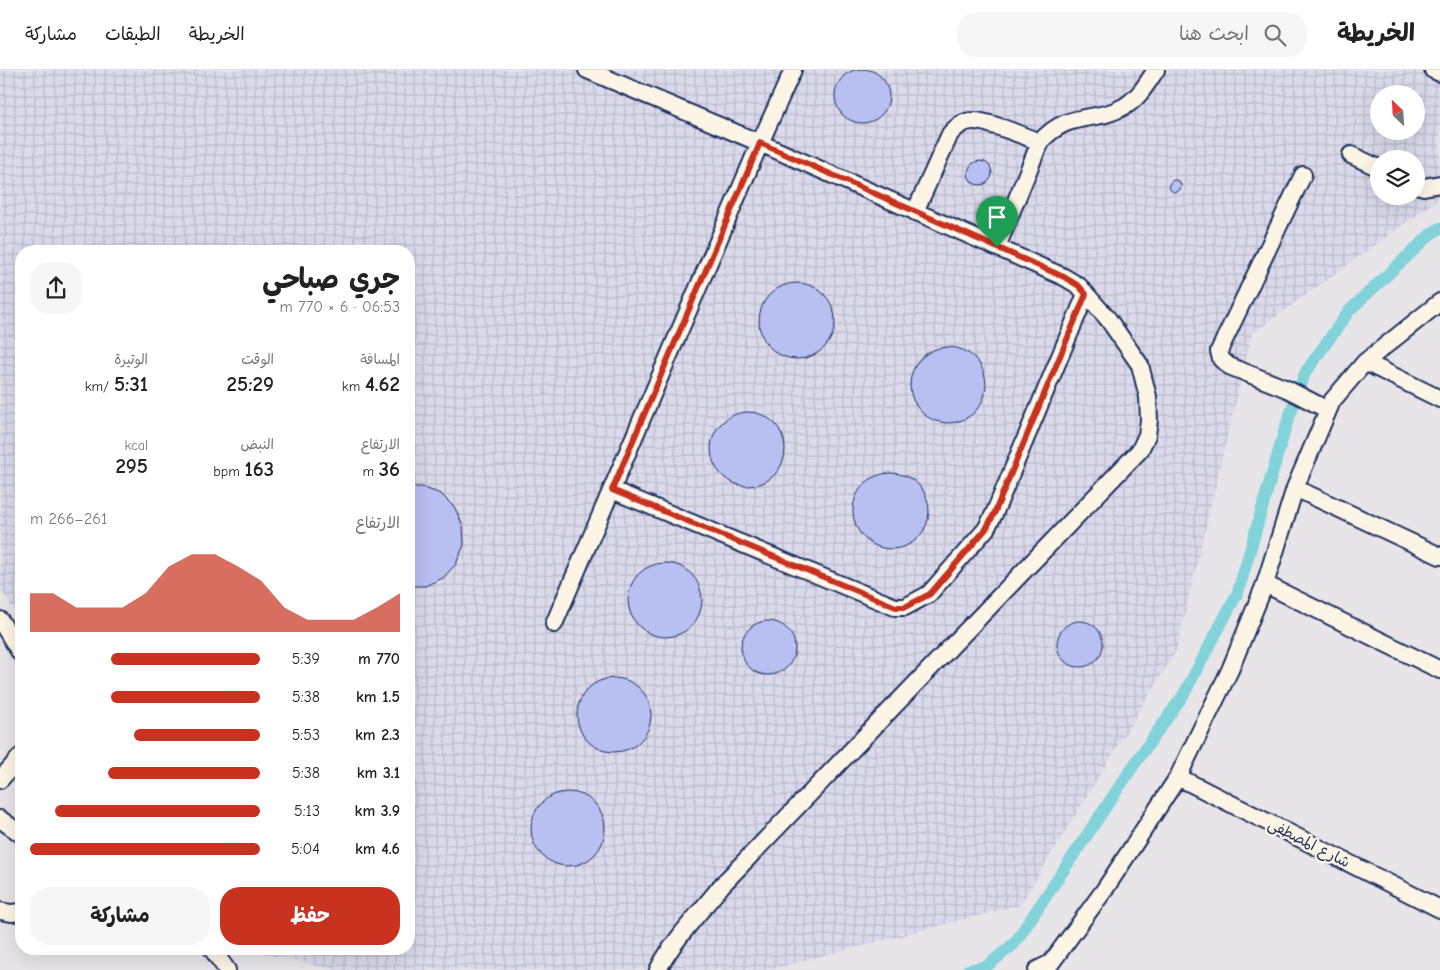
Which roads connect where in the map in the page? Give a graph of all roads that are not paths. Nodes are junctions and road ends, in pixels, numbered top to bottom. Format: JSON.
{"nodes":[{"id":1,"x":587,"y":70,"type":"edge"},
{"id":2,"x":793,"y":70,"type":"edge"},
{"id":3,"x":1156,"y":70,"type":"edge"},
{"id":4,"x":1432,"y":70,"type":"edge"},
{"id":5,"x":1440,"y":73,"type":"edge"},
{"id":6,"x":1040,"y":142,"type":"junction"},
{"id":7,"x":760,"y":143,"type":"junction"},
{"id":8,"x":1351,"y":155,"type":"dead end"},
{"id":9,"x":1370,"y":164,"type":"edge"},
{"id":10,"x":1303,"y":175,"type":"dead end"},
{"id":11,"x":1440,"y":184,"type":"edge"},
{"id":12,"x":1425,"y":187,"type":"edge"},
{"id":13,"x":915,"y":212,"type":"junction"},
{"id":14,"x":997,"y":247,"type":"junction"},
{"id":15,"x":1086,"y":294,"type":"junction"},
{"id":16,"x":1439,"y":305,"type":"edge"},
{"id":17,"x":1365,"y":362,"type":"junction"},
{"id":18,"x":1440,"y":398,"type":"edge"},
{"id":19,"x":1325,"y":408,"type":"junction"},
{"id":20,"x":1295,"y":488,"type":"junction"},
{"id":21,"x":612,"y":490,"type":"junction"},
{"id":22,"x":1440,"y":556,"type":"edge"},
{"id":23,"x":1265,"y":584,"type":"junction"},
{"id":24,"x":0,"y":620,"type":"edge"},
{"id":25,"x":554,"y":624,"type":"dead end"},
{"id":26,"x":5,"y":640,"type":"edge"},
{"id":27,"x":15,"y":649,"type":"edge"},
{"id":28,"x":1440,"y":670,"type":"edge"},
{"id":29,"x":15,"y":763,"type":"edge"},
{"id":30,"x":1178,"y":777,"type":"junction"},
{"id":31,"x":0,"y":780,"type":"edge"},
{"id":32,"x":0,"y":819,"type":"edge"},
{"id":33,"x":15,"y":830,"type":"edge"},
{"id":34,"x":1440,"y":909,"type":"edge"},
{"id":35,"x":0,"y":911,"type":"edge"},
{"id":36,"x":15,"y":913,"type":"edge"},
{"id":37,"x":216,"y":955,"type":"edge"},
{"id":38,"x":227,"y":970,"type":"edge"},
{"id":39,"x":658,"y":970,"type":"edge"},
{"id":40,"x":1037,"y":970,"type":"edge"}],
"edges":[{"from":1,"to":7,"type":"street"},
{"from":2,"to":7,"type":"street"},
{"from":3,"to":6,"type":"street"},
{"from":4,"to":5,"type":"street"},
{"from":6,"to":13,"type":"street"},
{"from":6,"to":14,"type":"street"},
{"from":7,"to":13,"type":"street"},
{"from":7,"to":21,"type":"street"},
{"from":8,"to":9,"type":"street"},
{"from":10,"to":19,"type":"street"},
{"from":11,"to":12,"type":"street"},
{"from":13,"to":14,"type":"street"},
{"from":14,"to":15,"type":"street"},
{"from":15,"to":21,"type":"street"},
{"from":15,"to":39,"type":"street"},
{"from":16,"to":17,"type":"street"},
{"from":17,"to":18,"type":"street"},
{"from":17,"to":19,"type":"street"},
{"from":19,"to":20,"type":"street"},
{"from":20,"to":22,"type":"street"},
{"from":20,"to":23,"type":"street"},
{"from":21,"to":25,"type":"street"},
{"from":23,"to":28,"type":"street"},
{"from":23,"to":30,"type":"street"},
{"from":24,"to":26,"type":"street"},
{"from":26,"to":27,"type":"street"},
{"from":29,"to":31,"type":"street"},
{"from":30,"to":34,"type":"street","name":"شارع المصطفى"},
{"from":30,"to":40,"type":"street"},
{"from":32,"to":33,"type":"street"},
{"from":35,"to":36,"type":"street"},
{"from":37,"to":38,"type":"street"}]}
